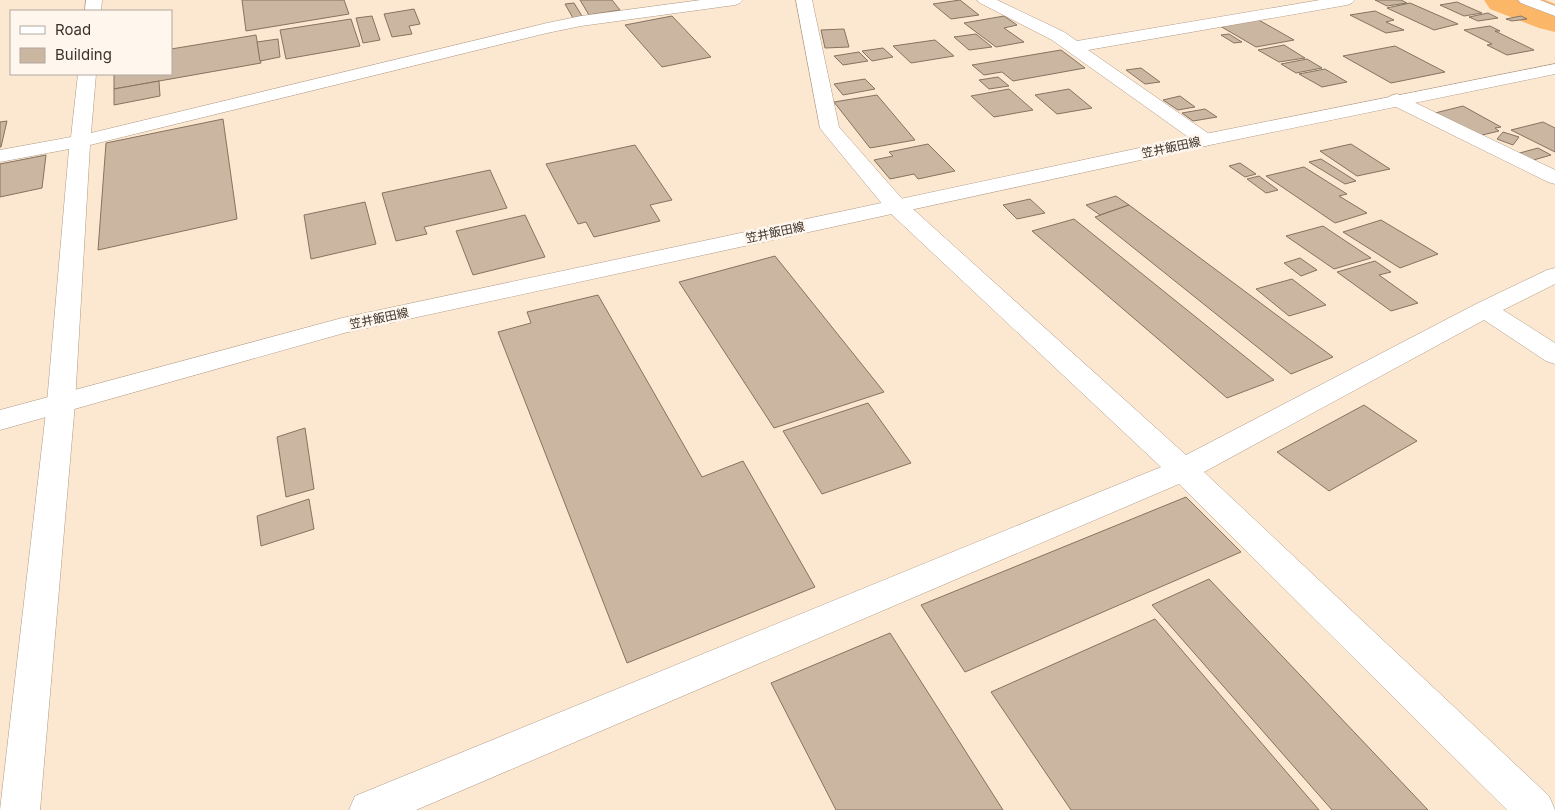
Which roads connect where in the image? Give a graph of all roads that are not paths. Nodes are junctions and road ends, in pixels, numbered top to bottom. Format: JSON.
{"nodes":[{"id":1,"x":735,"y":0,"type":"edge"},
{"id":2,"x":804,"y":0,"type":"edge"},
{"id":3,"x":986,"y":0,"type":"edge"},
{"id":4,"x":1347,"y":0,"type":"edge"},
{"id":5,"x":1526,"y":0,"type":"edge"},
{"id":6,"x":1555,"y":11,"type":"edge"},
{"id":7,"x":1074,"y":47,"type":"junction"},
{"id":8,"x":1555,"y":70,"type":"edge"},
{"id":9,"x":87,"y":75,"type":"edge"},
{"id":10,"x":1397,"y":100,"type":"junction"},
{"id":11,"x":1205,"y":140,"type":"junction"},
{"id":12,"x":80,"y":141,"type":"junction"},
{"id":13,"x":0,"y":156,"type":"edge"},
{"id":14,"x":1555,"y":178,"type":"edge"},
{"id":15,"x":896,"y":206,"type":"junction"},
{"id":16,"x":1555,"y":275,"type":"edge"},
{"id":17,"x":1484,"y":309,"type":"junction"},
{"id":18,"x":1555,"y":355,"type":"edge"},
{"id":19,"x":61,"y":403,"type":"junction"},
{"id":20,"x":0,"y":420,"type":"edge"},
{"id":21,"x":1183,"y":470,"type":"junction"},
{"id":22,"x":20,"y":810,"type":"edge"},
{"id":23,"x":369,"y":810,"type":"edge"},
{"id":24,"x":1535,"y":810,"type":"edge"}],
"edges":[{"from":1,"to":12,"type":"street"},
{"from":2,"to":15,"type":"street"},
{"from":3,"to":7,"type":"street"},
{"from":4,"to":7,"type":"street"},
{"from":5,"to":6,"type":"street"},
{"from":7,"to":11,"type":"street"},
{"from":8,"to":10,"type":"street","name":"笠井飯田線"},
{"from":9,"to":12,"type":"street"},
{"from":10,"to":11,"type":"street","name":"笠井飯田線"},
{"from":10,"to":14,"type":"street"},
{"from":11,"to":15,"type":"street","name":"笠井飯田線"},
{"from":12,"to":13,"type":"street"},
{"from":12,"to":19,"type":"street"},
{"from":15,"to":19,"type":"street","name":"笠井飯田線"},
{"from":15,"to":21,"type":"street"},
{"from":16,"to":17,"type":"street"},
{"from":17,"to":18,"type":"street"},
{"from":17,"to":21,"type":"street"},
{"from":19,"to":20,"type":"street","name":"笠井飯田線"},
{"from":19,"to":22,"type":"street"},
{"from":21,"to":23,"type":"street"},
{"from":21,"to":24,"type":"street"}]}
